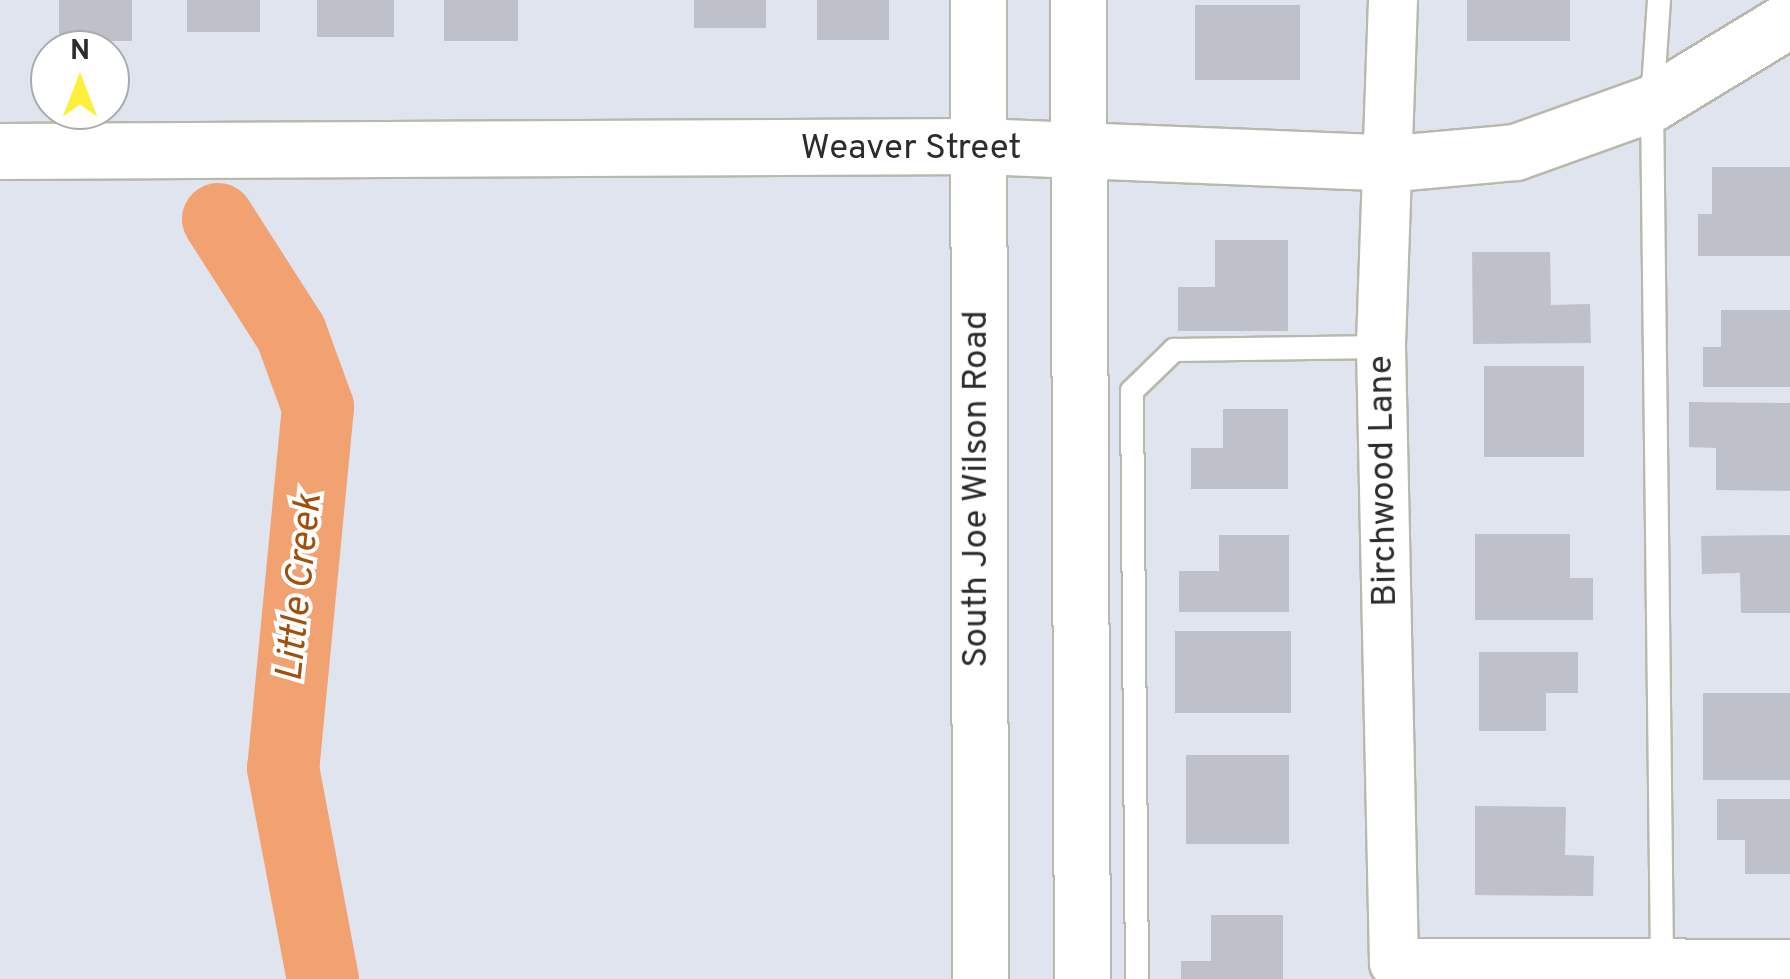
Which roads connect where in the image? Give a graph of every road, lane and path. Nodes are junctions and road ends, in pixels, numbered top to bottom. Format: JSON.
{"nodes":[{"id":1,"x":978,"y":0,"type":"edge"},
{"id":2,"x":1078,"y":0,"type":"edge"},
{"id":3,"x":1393,"y":0,"type":"edge"},
{"id":4,"x":1658,"y":0,"type":"edge"},
{"id":5,"x":1790,"y":19,"type":"edge"},
{"id":6,"x":1652,"y":102,"type":"junction"},
{"id":7,"x":979,"y":146,"type":"junction"},
{"id":8,"x":1079,"y":150,"type":"junction"},
{"id":9,"x":0,"y":151,"type":"edge"},
{"id":10,"x":1394,"y":163,"type":"junction"},
{"id":11,"x":1381,"y":347,"type":"junction"},
{"id":12,"x":1662,"y":964,"type":"junction"},
{"id":13,"x":1790,"y":964,"type":"edge"},
{"id":14,"x":980,"y":979,"type":"edge"},
{"id":15,"x":1082,"y":979,"type":"edge"},
{"id":16,"x":1137,"y":979,"type":"edge"}],
"edges":[{"from":1,"to":7,"type":"main road","name":"South Joe Wilson Road"},
{"from":2,"to":8,"type":"main road"},
{"from":3,"to":10,"type":"street","name":"Birchwood Lane"},
{"from":4,"to":6,"type":"lane"},
{"from":5,"to":6,"type":"main road","name":"Weaver Street"},
{"from":6,"to":10,"type":"main road","name":"Weaver Street"},
{"from":6,"to":12,"type":"lane"},
{"from":7,"to":8,"type":"main road","name":"Weaver Street"},
{"from":7,"to":9,"type":"main road","name":"Weaver Street"},
{"from":7,"to":14,"type":"main road","name":"South Joe Wilson Road"},
{"from":8,"to":10,"type":"main road","name":"Weaver Street"},
{"from":8,"to":15,"type":"main road"},
{"from":10,"to":11,"type":"street","name":"Birchwood Lane"},
{"from":11,"to":12,"type":"street","name":"Birchwood Lane"},
{"from":11,"to":16,"type":"lane"},
{"from":12,"to":13,"type":"street"}]}
